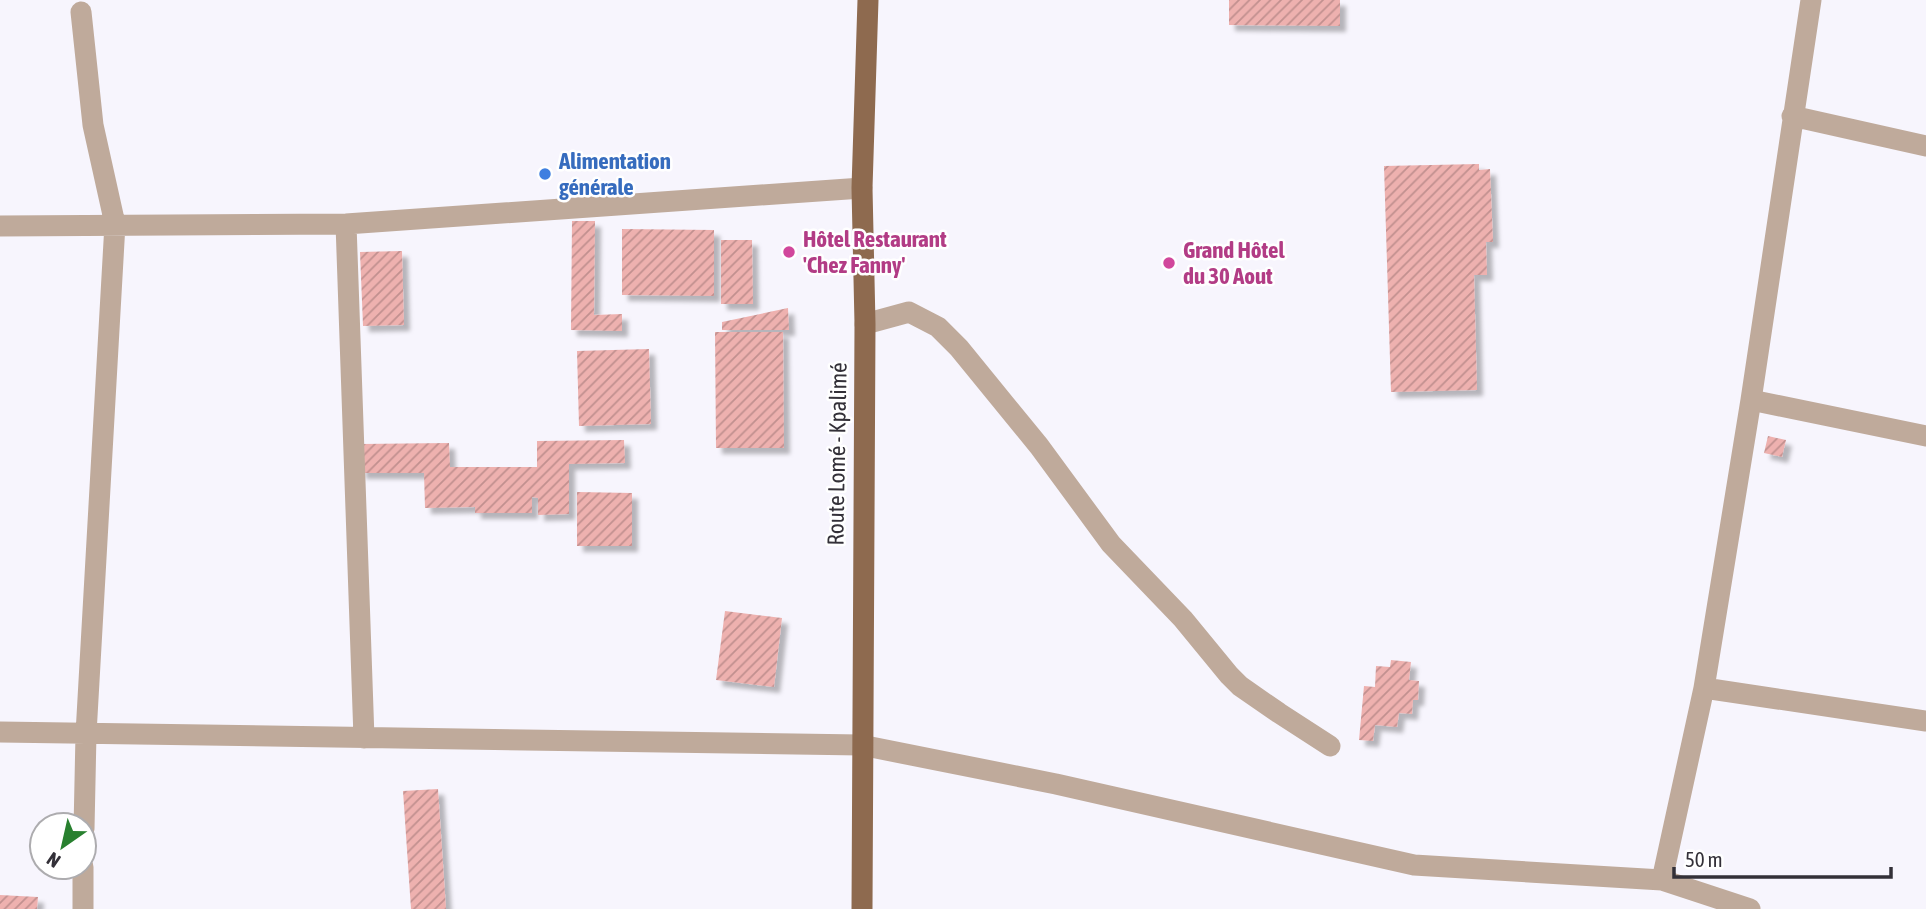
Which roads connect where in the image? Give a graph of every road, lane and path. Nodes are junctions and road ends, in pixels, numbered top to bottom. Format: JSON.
{"nodes":[{"id":1,"x":868,"y":0,"type":"edge"},
{"id":2,"x":1811,"y":0,"type":"edge"},
{"id":3,"x":81,"y":12,"type":"dead end"},
{"id":4,"x":1792,"y":116,"type":"junction"},
{"id":5,"x":1926,"y":146,"type":"edge"},
{"id":6,"x":862,"y":188,"type":"junction"},
{"id":7,"x":346,"y":224,"type":"junction"},
{"id":8,"x":115,"y":225,"type":"junction"},
{"id":9,"x":0,"y":226,"type":"edge"},
{"id":10,"x":865,"y":324,"type":"junction"},
{"id":11,"x":1751,"y":400,"type":"junction"},
{"id":12,"x":1926,"y":436,"type":"edge"},
{"id":13,"x":1704,"y":688,"type":"junction"},
{"id":14,"x":1926,"y":721,"type":"edge"},
{"id":15,"x":0,"y":732,"type":"edge"},
{"id":16,"x":86,"y":734,"type":"junction"},
{"id":17,"x":364,"y":738,"type":"junction"},
{"id":18,"x":861,"y":745,"type":"junction"},
{"id":19,"x":1330,"y":746,"type":"dead end"},
{"id":20,"x":84,"y":811,"type":"edge"},
{"id":21,"x":1662,"y":880,"type":"junction"},
{"id":22,"x":83,"y":881,"type":"edge"},
{"id":23,"x":83,"y":909,"type":"edge"},
{"id":24,"x":862,"y":909,"type":"edge"},
{"id":25,"x":1750,"y":909,"type":"edge"}],
"edges":[{"from":1,"to":6,"type":"main road","name":"Route Lomé - Kpalimé"},
{"from":2,"to":4,"type":"street"},
{"from":3,"to":8,"type":"street"},
{"from":4,"to":5,"type":"street"},
{"from":4,"to":11,"type":"street"},
{"from":6,"to":7,"type":"street"},
{"from":6,"to":10,"type":"main road","name":"Route Lomé - Kpalimé"},
{"from":7,"to":8,"type":"street"},
{"from":7,"to":17,"type":"street"},
{"from":8,"to":9,"type":"street"},
{"from":8,"to":16,"type":"street"},
{"from":10,"to":18,"type":"main road","name":"Route Lomé - Kpalimé"},
{"from":10,"to":19,"type":"street"},
{"from":11,"to":12,"type":"street"},
{"from":11,"to":13,"type":"street"},
{"from":13,"to":14,"type":"street"},
{"from":13,"to":21,"type":"street"},
{"from":15,"to":16,"type":"street"},
{"from":16,"to":17,"type":"street"},
{"from":16,"to":20,"type":"street"},
{"from":17,"to":18,"type":"street"},
{"from":18,"to":21,"type":"street"},
{"from":18,"to":24,"type":"main road","name":"Route Lomé - Kpalimé"},
{"from":21,"to":25,"type":"street"},
{"from":22,"to":23,"type":"street"}]}
